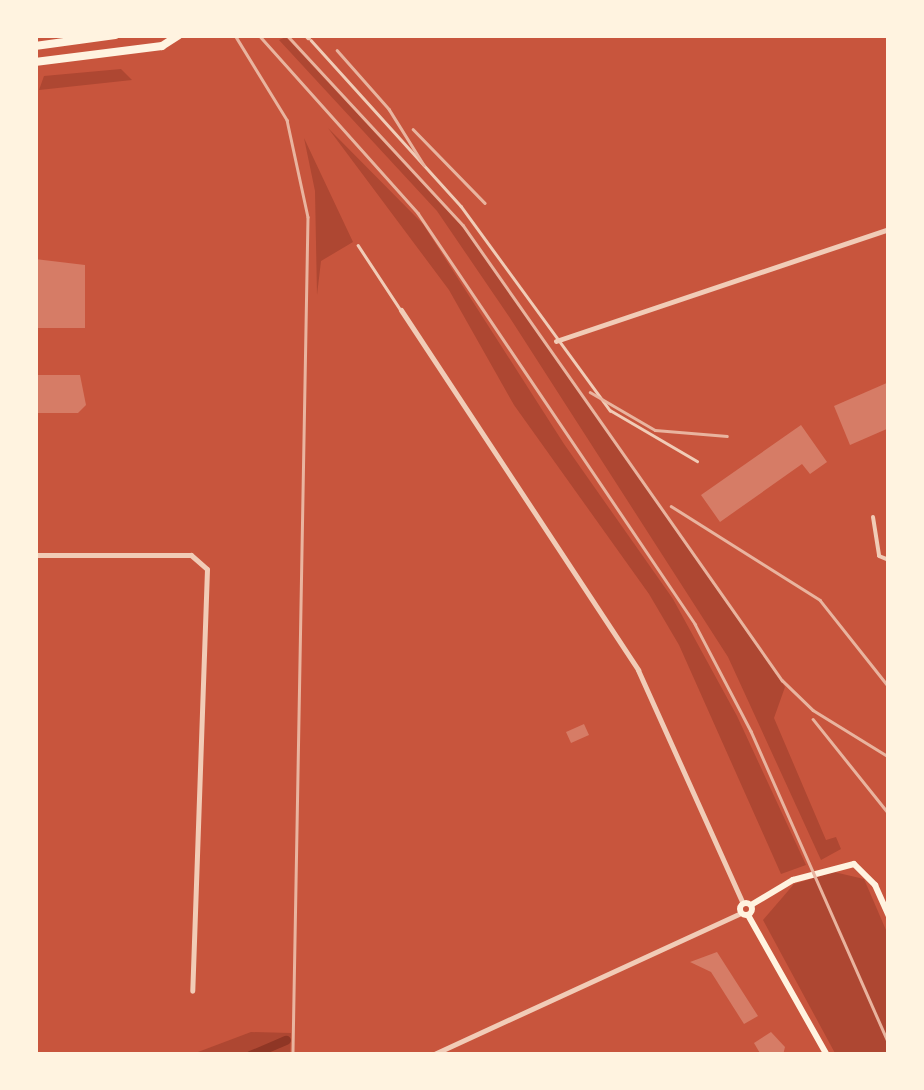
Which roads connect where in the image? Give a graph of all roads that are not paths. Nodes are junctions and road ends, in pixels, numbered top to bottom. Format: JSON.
{"nodes":[{"id":1,"x":114,"y":35,"type":"edge"},
{"id":2,"x":179,"y":35,"type":"edge"},
{"id":3,"x":307,"y":36,"type":"edge"},
{"id":4,"x":35,"y":46,"type":"edge"},
{"id":5,"x":35,"y":62,"type":"edge"},
{"id":6,"x":889,"y":229,"type":"edge"},
{"id":7,"x":358,"y":245,"type":"dead end"},
{"id":8,"x":401,"y":310,"type":"joint"},
{"id":9,"x":556,"y":341,"type":"junction"},
{"id":10,"x":697,"y":461,"type":"dead end"},
{"id":11,"x":873,"y":516,"type":"dead end"},
{"id":12,"x":35,"y":555,"type":"edge"},
{"id":13,"x":889,"y":560,"type":"edge"},
{"id":14,"x":746,"y":909,"type":"junction"},
{"id":15,"x":889,"y":916,"type":"edge"},
{"id":16,"x":192,"y":991,"type":"dead end"},
{"id":17,"x":432,"y":1055,"type":"edge"},
{"id":18,"x":827,"y":1055,"type":"edge"}],
"edges":[{"from":1,"to":4,"type":"main road"},
{"from":2,"to":5,"type":"main road"},
{"from":3,"to":9,"type":"lane"},
{"from":6,"to":9,"type":"street"},
{"from":7,"to":8,"type":"lane"},
{"from":8,"to":14,"type":"street"},
{"from":9,"to":10,"type":"lane"},
{"from":11,"to":13,"type":"street"},
{"from":12,"to":16,"type":"street"},
{"from":14,"to":15,"type":"main road"},
{"from":14,"to":17,"type":"street"},
{"from":14,"to":18,"type":"main road"}]}
